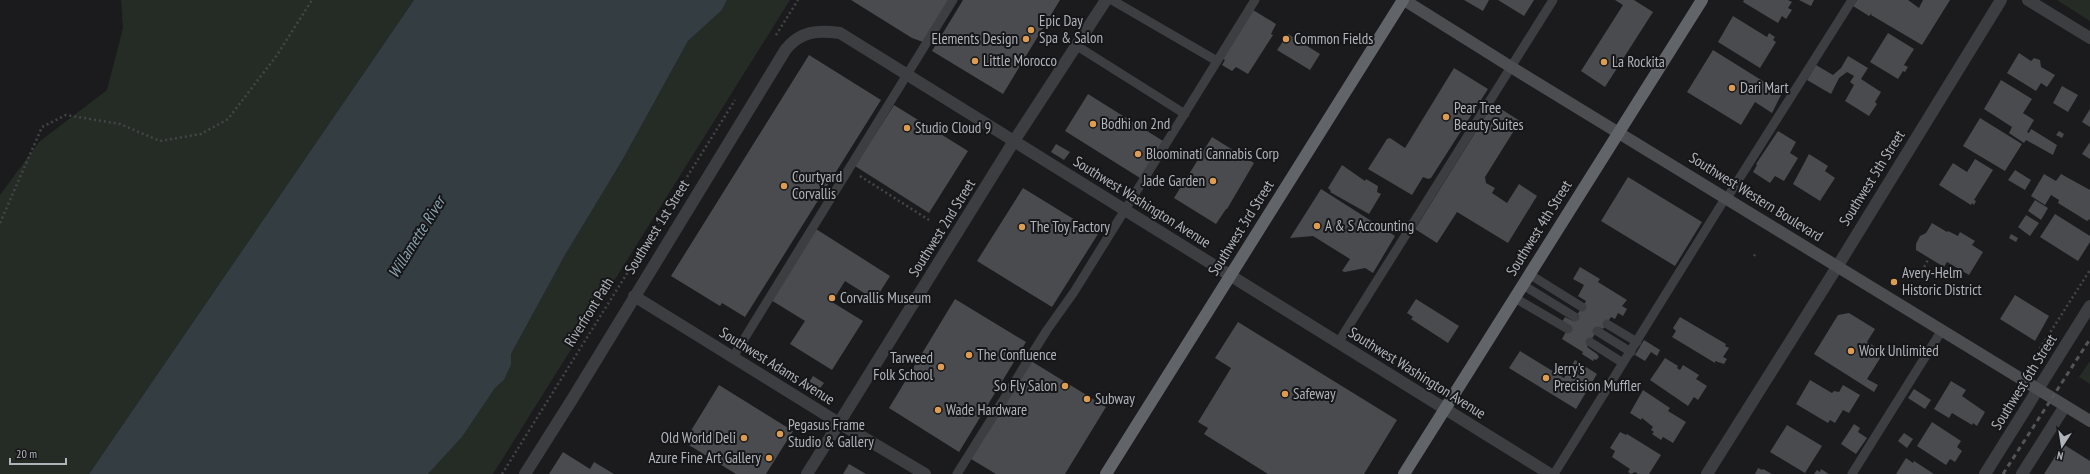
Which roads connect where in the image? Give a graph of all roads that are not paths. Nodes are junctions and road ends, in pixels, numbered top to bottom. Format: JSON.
{"nodes":[{"id":1,"x":953,"y":0,"type":"edge"},
{"id":2,"x":1106,"y":0,"type":"edge"},
{"id":3,"x":1112,"y":0,"type":"edge"},
{"id":4,"x":1255,"y":0,"type":"edge"},
{"id":5,"x":1404,"y":0,"type":"edge"},
{"id":6,"x":1553,"y":0,"type":"edge"},
{"id":7,"x":1702,"y":0,"type":"edge"},
{"id":8,"x":1852,"y":0,"type":"edge"},
{"id":9,"x":2001,"y":0,"type":"edge"},
{"id":10,"x":2028,"y":0,"type":"edge"},
{"id":11,"x":840,"y":33,"type":"joint"},
{"id":12,"x":2090,"y":38,"type":"edge"},
{"id":13,"x":1077,"y":46,"type":"junction"},
{"id":14,"x":1217,"y":61,"type":"junction"},
{"id":15,"x":1511,"y":67,"type":"junction"},
{"id":16,"x":906,"y":74,"type":"junction"},
{"id":17,"x":1185,"y":114,"type":"junction"},
{"id":18,"x":1619,"y":132,"type":"junction"},
{"id":19,"x":1014,"y":141,"type":"junction"},
{"id":20,"x":1727,"y":198,"type":"junction"},
{"id":21,"x":1124,"y":210,"type":"junction"},
{"id":22,"x":1836,"y":266,"type":"junction"},
{"id":23,"x":1529,"y":274,"type":"junction"},
{"id":24,"x":1229,"y":276,"type":"junction"},
{"id":25,"x":1522,"y":285,"type":"junction"},
{"id":26,"x":634,"y":296,"type":"junction"},
{"id":27,"x":1515,"y":298,"type":"junction"},
{"id":28,"x":2090,"y":306,"type":"edge"},
{"id":29,"x":1582,"y":307,"type":"dead end"},
{"id":30,"x":1575,"y":317,"type":"dead end"},
{"id":31,"x":1607,"y":324,"type":"dead end"},
{"id":32,"x":1568,"y":329,"type":"dead end"},
{"id":33,"x":1942,"y":330,"type":"junction"},
{"id":34,"x":1597,"y":331,"type":"dead end"},
{"id":35,"x":1590,"y":342,"type":"dead end"},
{"id":36,"x":1637,"y":342,"type":"junction"},
{"id":37,"x":1338,"y":343,"type":"junction"},
{"id":38,"x":1631,"y":352,"type":"junction"},
{"id":39,"x":733,"y":356,"type":"junction"},
{"id":40,"x":1623,"y":363,"type":"junction"},
{"id":41,"x":2038,"y":390,"type":"junction"},
{"id":42,"x":2065,"y":406,"type":"junction"},
{"id":43,"x":1445,"y":409,"type":"junction"},
{"id":44,"x":2090,"y":422,"type":"edge"},
{"id":45,"x":839,"y":423,"type":"junction"},
{"id":46,"x":524,"y":474,"type":"edge"},
{"id":47,"x":807,"y":474,"type":"edge"},
{"id":48,"x":925,"y":474,"type":"edge"},
{"id":49,"x":957,"y":474,"type":"edge"},
{"id":50,"x":1106,"y":474,"type":"edge"},
{"id":51,"x":1404,"y":474,"type":"edge"},
{"id":52,"x":1550,"y":474,"type":"edge"},
{"id":53,"x":1554,"y":474,"type":"edge"},
{"id":54,"x":1707,"y":474,"type":"edge"},
{"id":55,"x":1852,"y":474,"type":"edge"},
{"id":56,"x":1985,"y":474,"type":"edge"},
{"id":57,"x":2022,"y":474,"type":"edge"}],
"edges":[{"from":1,"to":16,"type":"lane"},
{"from":2,"to":13,"type":"street","name":"Southwest 2nd Street"},
{"from":3,"to":14,"type":"lane"},
{"from":4,"to":14,"type":"lane"},
{"from":5,"to":15,"type":"main road","name":"Southwest Western Boulevard"},
{"from":5,"to":24,"type":"highway","name":"Southwest 3rd Street"},
{"from":6,"to":15,"type":"lane"},
{"from":7,"to":18,"type":"highway","name":"Southwest 4th Street"},
{"from":8,"to":20,"type":"lane"},
{"from":9,"to":22,"type":"street","name":"Southwest 5th Street"},
{"from":10,"to":12,"type":"street"},
{"from":11,"to":16,"type":"street","name":"Southwest Washington Avenue"},
{"from":11,"to":26,"type":"street","name":"Southwest 1st Street"},
{"from":13,"to":17,"type":"lane"},
{"from":13,"to":19,"type":"street","name":"Southwest 2nd Street"},
{"from":14,"to":17,"type":"lane"},
{"from":15,"to":18,"type":"main road","name":"Southwest Western Boulevard"},
{"from":15,"to":37,"type":"lane"},
{"from":16,"to":19,"type":"street","name":"Southwest Washington Avenue"},
{"from":16,"to":39,"type":"lane"},
{"from":17,"to":21,"type":"lane"},
{"from":18,"to":20,"type":"main road","name":"Southwest Western Boulevard"},
{"from":18,"to":23,"type":"highway","name":"Southwest 4th Street"},
{"from":19,"to":21,"type":"street","name":"Southwest Washington Avenue"},
{"from":19,"to":45,"type":"street","name":"Southwest 2nd Street"},
{"from":20,"to":22,"type":"main road","name":"Southwest Western Boulevard"},
{"from":20,"to":36,"type":"lane"},
{"from":21,"to":24,"type":"street","name":"Southwest Washington Avenue"},
{"from":21,"to":49,"type":"lane"},
{"from":22,"to":33,"type":"main road","name":"Southwest Western Boulevard"},
{"from":22,"to":54,"type":"street","name":"Southwest 5th Street"},
{"from":23,"to":25,"type":"highway","name":"Southwest 4th Street"},
{"from":23,"to":29,"type":"lane"},
{"from":24,"to":37,"type":"street","name":"Southwest Washington Avenue"},
{"from":24,"to":50,"type":"highway","name":"Southwest 3rd Street"},
{"from":25,"to":27,"type":"highway","name":"Southwest 4th Street"},
{"from":25,"to":30,"type":"lane"},
{"from":26,"to":39,"type":"street","name":"Southwest Adams Avenue"},
{"from":26,"to":46,"type":"street","name":"Southwest 1st Street"},
{"from":27,"to":32,"type":"lane"},
{"from":27,"to":43,"type":"highway","name":"Southwest 4th Street"},
{"from":28,"to":41,"type":"street","name":"Southwest 6th Street"},
{"from":31,"to":36,"type":"lane"},
{"from":33,"to":41,"type":"main road","name":"Southwest Western Boulevard"},
{"from":33,"to":55,"type":"lane"},
{"from":34,"to":38,"type":"lane"},
{"from":35,"to":40,"type":"lane"},
{"from":36,"to":38,"type":"lane"},
{"from":37,"to":43,"type":"street","name":"Southwest Washington Avenue"},
{"from":38,"to":40,"type":"lane"},
{"from":39,"to":45,"type":"street","name":"Southwest Adams Avenue"},
{"from":40,"to":53,"type":"lane"},
{"from":41,"to":42,"type":"main road","name":"Southwest Western Boulevard"},
{"from":41,"to":56,"type":"street","name":"Southwest 6th Street"},
{"from":42,"to":44,"type":"main road","name":"Southwest Western Boulevard"},
{"from":42,"to":57,"type":"street"},
{"from":43,"to":51,"type":"highway","name":"Southwest 4th Street"},
{"from":43,"to":52,"type":"street","name":"Southwest Washington Avenue"},
{"from":45,"to":47,"type":"street","name":"Southwest 2nd Street"},
{"from":45,"to":48,"type":"street","name":"Southwest Adams Avenue"}]}
